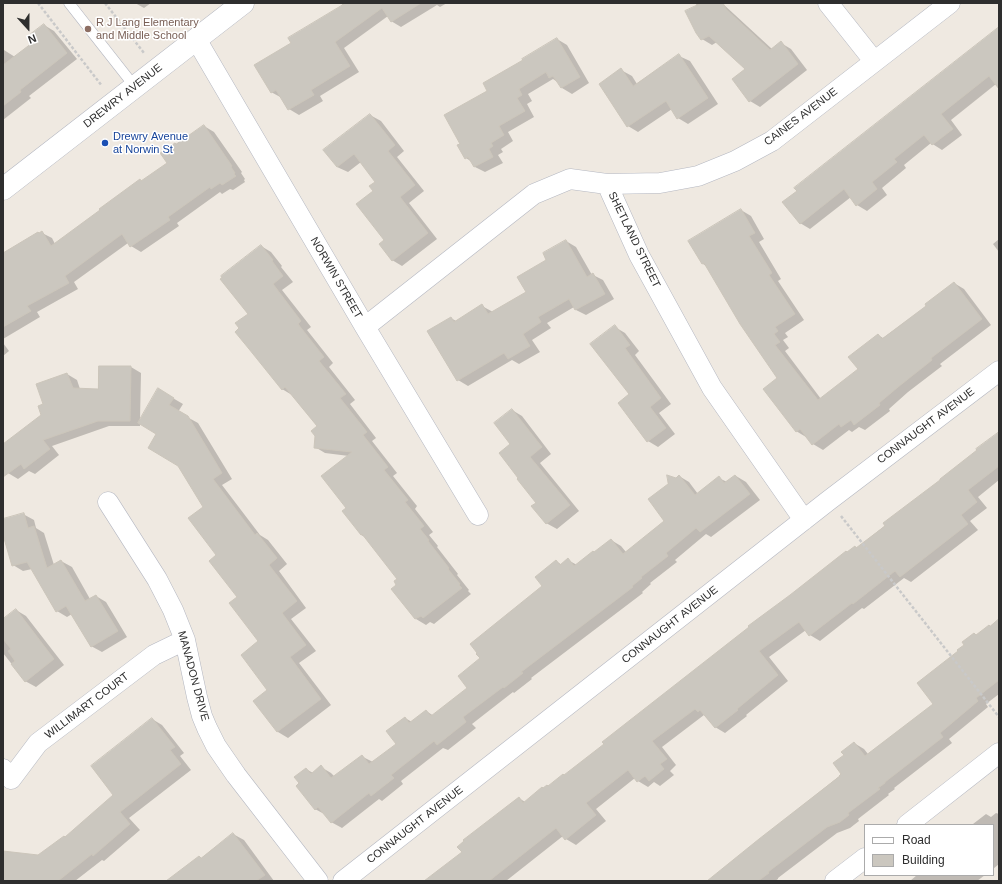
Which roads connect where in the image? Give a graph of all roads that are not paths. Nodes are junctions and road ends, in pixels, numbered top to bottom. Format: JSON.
{"nodes":[{"id":1,"x":69,"y":3,"type":"edge"},
{"id":2,"x":243,"y":3,"type":"edge"},
{"id":3,"x":828,"y":3,"type":"edge"},
{"id":4,"x":950,"y":3,"type":"edge"},
{"id":5,"x":196,"y":39,"type":"junction"},
{"id":6,"x":874,"y":61,"type":"junction"},
{"id":7,"x":135,"y":87,"type":"junction"},
{"id":8,"x":607,"y":184,"type":"junction"},
{"id":9,"x":3,"y":189,"type":"edge"},
{"id":10,"x":365,"y":327,"type":"junction"},
{"id":11,"x":999,"y":371,"type":"edge"},
{"id":12,"x":108,"y":502,"type":"dead end"},
{"id":13,"x":478,"y":515,"type":"dead end"},
{"id":14,"x":804,"y":520,"type":"junction"},
{"id":15,"x":186,"y":640,"type":"junction"},
{"id":16,"x":998,"y":755,"type":"edge"},
{"id":17,"x":3,"y":769,"type":"edge"},
{"id":18,"x":908,"y":824,"type":"edge"},
{"id":19,"x":864,"y":859,"type":"edge"},
{"id":20,"x":318,"y":881,"type":"edge"},
{"id":21,"x":343,"y":881,"type":"edge"},
{"id":22,"x":835,"y":881,"type":"edge"}],
"edges":[{"from":1,"to":7,"type":"lane"},
{"from":2,"to":5,"type":"street","name":"DREWRY AVENUE"},
{"from":3,"to":6,"type":"street"},
{"from":4,"to":6,"type":"street","name":"CAINES AVENUE"},
{"from":5,"to":7,"type":"street","name":"DREWRY AVENUE"},
{"from":5,"to":10,"type":"street","name":"NORWIN STREET"},
{"from":6,"to":8,"type":"street","name":"CAINES AVENUE"},
{"from":7,"to":9,"type":"street","name":"DREWRY AVENUE"},
{"from":8,"to":10,"type":"street","name":"SHETLAND STREET"},
{"from":8,"to":14,"type":"street","name":"SHETLAND STREET"},
{"from":10,"to":13,"type":"street","name":"NORWIN STREET"},
{"from":11,"to":14,"type":"street","name":"CONNAUGHT AVENUE"},
{"from":12,"to":15,"type":"street","name":"MANADON DRIVE"},
{"from":14,"to":21,"type":"street","name":"CONNAUGHT AVENUE"},
{"from":15,"to":17,"type":"street","name":"WILLIMART COURT"},
{"from":15,"to":20,"type":"street","name":"MANADON DRIVE"},
{"from":16,"to":18,"type":"street"},
{"from":19,"to":22,"type":"street"}]}
